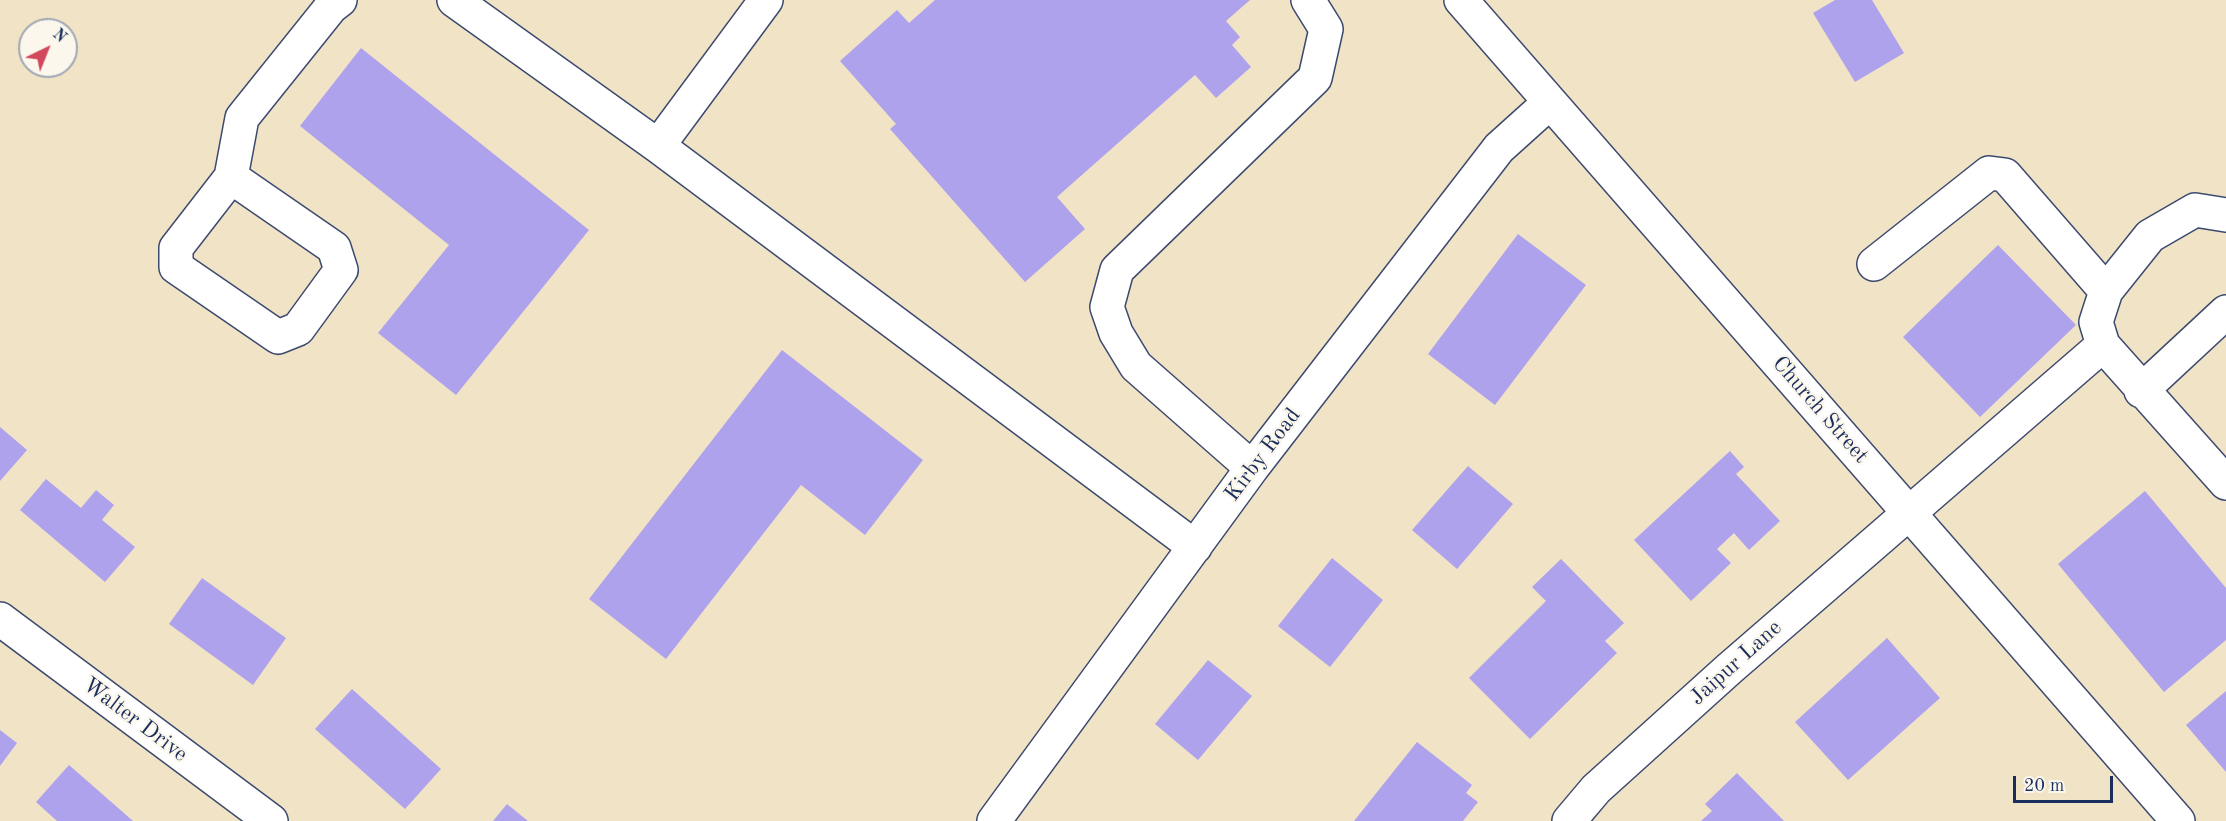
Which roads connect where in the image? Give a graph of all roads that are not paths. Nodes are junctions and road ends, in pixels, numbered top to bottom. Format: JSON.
{"nodes":[{"id":1,"x":340,"y":0,"type":"edge"},
{"id":2,"x":454,"y":0,"type":"edge"},
{"id":3,"x":766,"y":0,"type":"edge"},
{"id":4,"x":1308,"y":0,"type":"edge"},
{"id":5,"x":1461,"y":0,"type":"edge"},
{"id":6,"x":1549,"y":103,"type":"junction"},
{"id":7,"x":658,"y":146,"type":"junction"},
{"id":8,"x":231,"y":177,"type":"junction"},
{"id":9,"x":2226,"y":215,"type":"edge"},
{"id":10,"x":1874,"y":264,"type":"dead end"},
{"id":11,"x":2106,"y":291,"type":"junction"},
{"id":12,"x":2226,"y":312,"type":"edge"},
{"id":13,"x":2103,"y":345,"type":"junction"},
{"id":14,"x":2141,"y":391,"type":"junction"},
{"id":15,"x":2220,"y":463,"type":"edge"},
{"id":16,"x":1252,"y":468,"type":"junction"},
{"id":17,"x":1909,"y":511,"type":"junction"},
{"id":18,"x":1194,"y":547,"type":"junction"},
{"id":19,"x":0,"y":619,"type":"edge"},
{"id":20,"x":271,"y":821,"type":"edge"},
{"id":21,"x":993,"y":821,"type":"edge"},
{"id":22,"x":1569,"y":821,"type":"edge"},
{"id":23,"x":2178,"y":821,"type":"edge"}],
"edges":[{"from":1,"to":8,"type":"street"},
{"from":2,"to":7,"type":"street"},
{"from":3,"to":7,"type":"street"},
{"from":4,"to":16,"type":"street"},
{"from":5,"to":6,"type":"street","name":"Church Street"},
{"from":6,"to":16,"type":"street","name":"Kirby Road"},
{"from":6,"to":17,"type":"street","name":"Church Street"},
{"from":7,"to":18,"type":"street"},
{"from":8,"to":8,"type":"street"},
{"from":9,"to":11,"type":"street"},
{"from":10,"to":11,"type":"street"},
{"from":11,"to":13,"type":"street"},
{"from":12,"to":14,"type":"street"},
{"from":13,"to":14,"type":"street"},
{"from":13,"to":17,"type":"street","name":"Jaipur Lane"},
{"from":14,"to":15,"type":"street"},
{"from":16,"to":18,"type":"street","name":"Kirby Road"},
{"from":17,"to":22,"type":"street","name":"Jaipur Lane"},
{"from":17,"to":23,"type":"street","name":"Church Street"},
{"from":18,"to":21,"type":"street","name":"Kirby Road"},
{"from":19,"to":20,"type":"street","name":"Walter Drive"}]}
